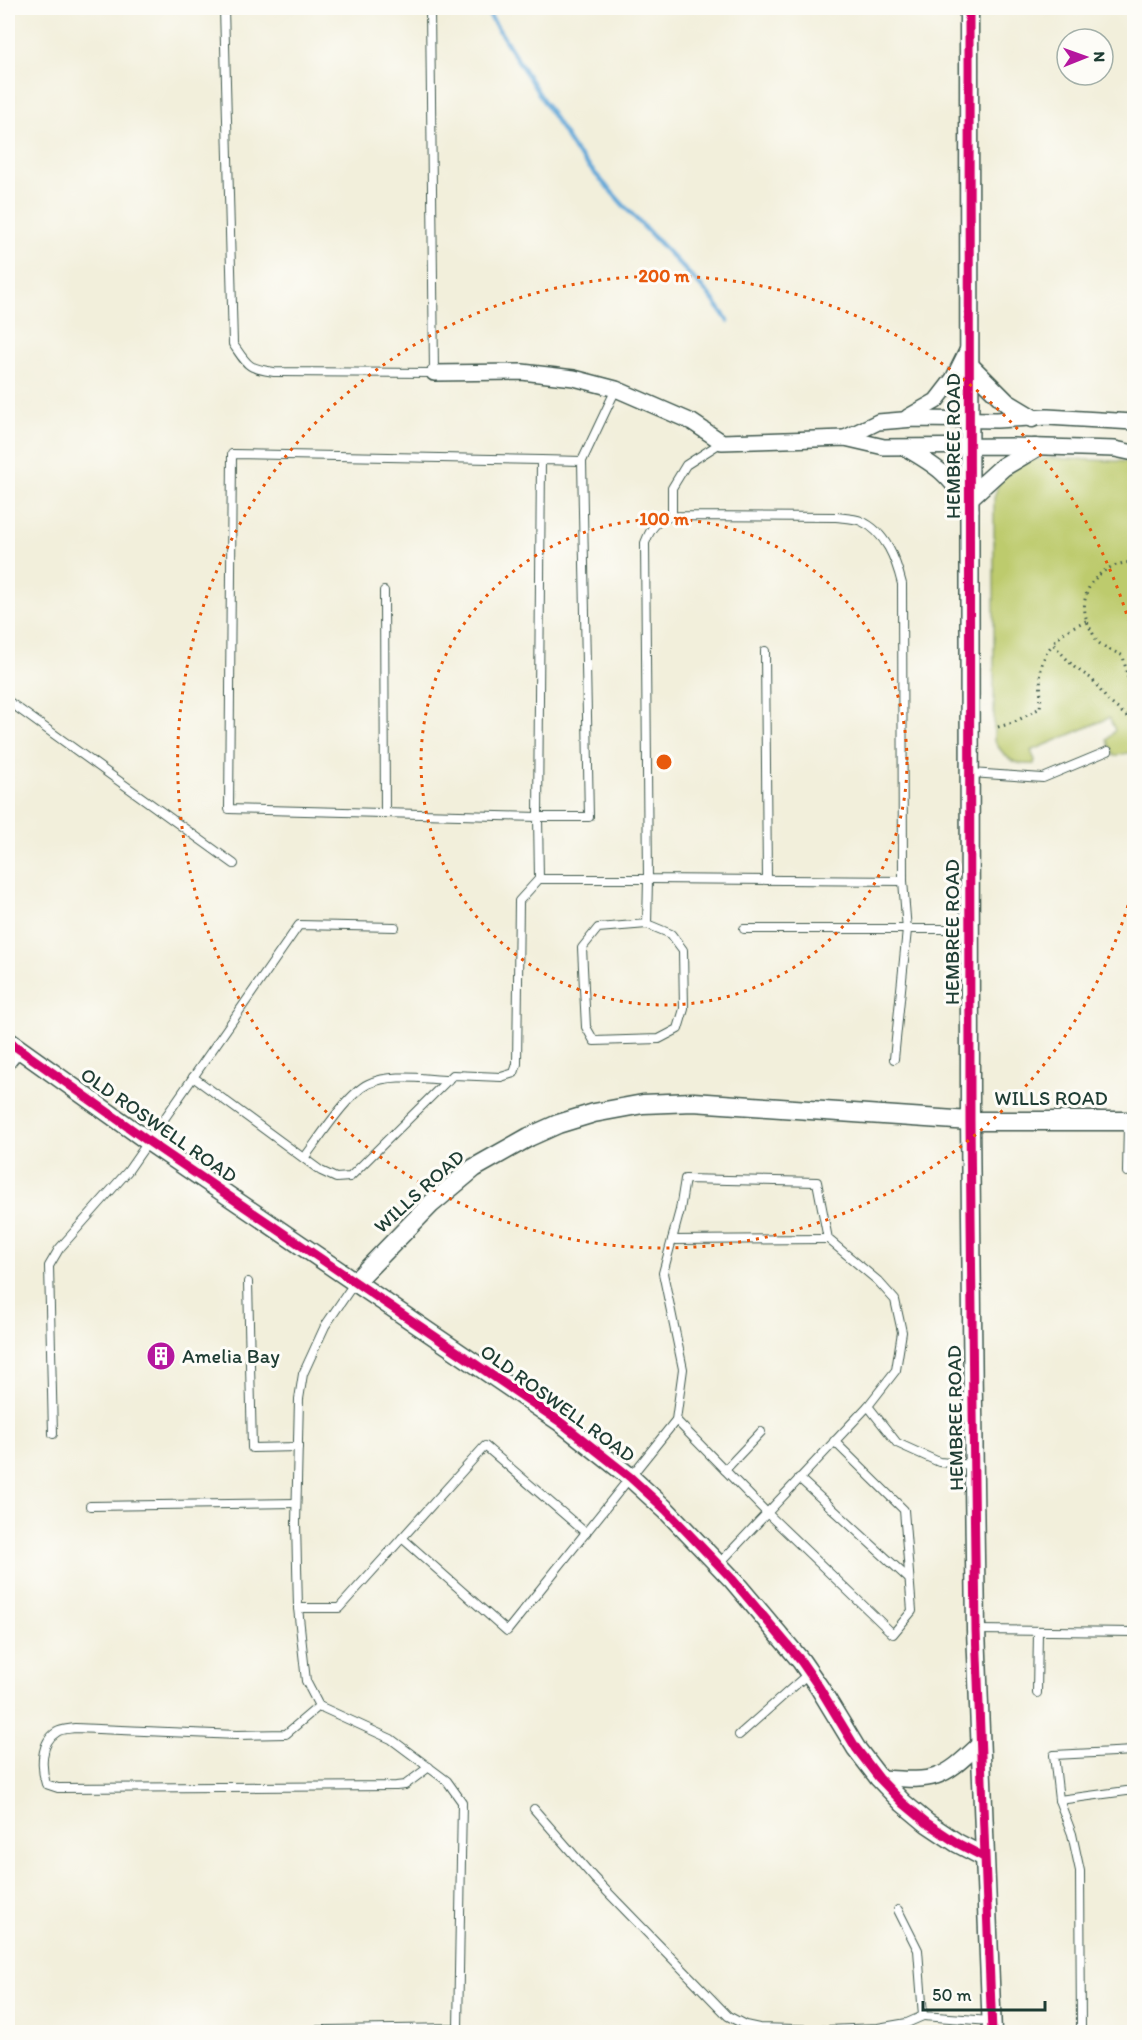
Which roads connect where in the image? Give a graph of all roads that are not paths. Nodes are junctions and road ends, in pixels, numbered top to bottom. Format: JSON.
{"nodes":[{"id":1,"x":224,"y":8,"type":"edge"},
{"id":2,"x":430,"y":8,"type":"edge"},
{"id":3,"x":969,"y":8,"type":"edge"},
{"id":4,"x":971,"y":344,"type":"junction"},
{"id":5,"x":970,"y":366,"type":"junction"},
{"id":6,"x":434,"y":373,"type":"junction"},
{"id":7,"x":616,"y":389,"type":"junction"},
{"id":8,"x":1032,"y":418,"type":"junction"},
{"id":9,"x":903,"y":420,"type":"junction"},
{"id":10,"x":969,"y":420,"type":"junction"},
{"id":11,"x":1134,"y":422,"type":"edge"},
{"id":12,"x":845,"y":438,"type":"junction"},
{"id":13,"x":722,"y":442,"type":"junction"},
{"id":14,"x":970,"y":447,"type":"junction"},
{"id":15,"x":905,"y":448,"type":"junction"},
{"id":16,"x":1035,"y":448,"type":"junction"},
{"id":17,"x":1134,"y":453,"type":"edge"},
{"id":18,"x":541,"y":460,"type":"junction"},
{"id":19,"x":582,"y":461,"type":"junction"},
{"id":20,"x":971,"y":503,"type":"junction"},
{"id":21,"x":672,"y":516,"type":"junction"},
{"id":22,"x":384,"y":591,"type":"dead end"},
{"id":23,"x":765,"y":651,"type":"dead end"},
{"id":24,"x":8,"y":701,"type":"edge"},
{"id":25,"x":1108,"y":751,"type":"dead end"},
{"id":26,"x":971,"y":773,"type":"junction"},
{"id":27,"x":385,"y":813,"type":"junction"},
{"id":28,"x":538,"y":817,"type":"junction"},
{"id":29,"x":234,"y":864,"type":"dead end"},
{"id":30,"x":540,"y":879,"type":"junction"},
{"id":31,"x":648,"y":879,"type":"junction"},
{"id":32,"x":767,"y":880,"type":"junction"},
{"id":33,"x":903,"y":881,"type":"junction"},
{"id":34,"x":647,"y":924,"type":"junction"},
{"id":35,"x":395,"y":927,"type":"dead end"},
{"id":36,"x":744,"y":929,"type":"dead end"},
{"id":37,"x":970,"y":929,"type":"junction"},
{"id":38,"x":907,"y":930,"type":"junction"},
{"id":39,"x":14,"y":1046,"type":"edge"},
{"id":40,"x":894,"y":1059,"type":"dead end"},
{"id":41,"x":8,"y":1067,"type":"edge"},
{"id":42,"x":193,"y":1077,"type":"junction"},
{"id":43,"x":448,"y":1080,"type":"junction"},
{"id":44,"x":1131,"y":1120,"type":"edge"},
{"id":45,"x":970,"y":1121,"type":"junction"},
{"id":46,"x":148,"y":1141,"type":"junction"},
{"id":47,"x":304,"y":1158,"type":"junction"},
{"id":48,"x":1126,"y":1172,"type":"dead end"},
{"id":49,"x":828,"y":1239,"type":"junction"},
{"id":50,"x":672,"y":1240,"type":"junction"},
{"id":51,"x":248,"y":1282,"type":"dead end"},
{"id":52,"x":355,"y":1282,"type":"junction"},
{"id":53,"x":868,"y":1406,"type":"junction"},
{"id":54,"x":676,"y":1420,"type":"junction"},
{"id":55,"x":761,"y":1432,"type":"dead end"},
{"id":56,"x":53,"y":1434,"type":"dead end"},
{"id":57,"x":834,"y":1441,"type":"junction"},
{"id":58,"x":298,"y":1447,"type":"junction"},
{"id":59,"x":974,"y":1465,"type":"junction"},
{"id":60,"x":725,"y":1470,"type":"junction"},
{"id":61,"x":630,"y":1477,"type":"junction"},
{"id":62,"x":800,"y":1478,"type":"junction"},
{"id":63,"x":296,"y":1503,"type":"junction"},
{"id":64,"x":90,"y":1506,"type":"dead end"},
{"id":65,"x":767,"y":1514,"type":"junction"},
{"id":66,"x":586,"y":1533,"type":"junction"},
{"id":67,"x":402,"y":1538,"type":"junction"},
{"id":68,"x":719,"y":1564,"type":"junction"},
{"id":69,"x":909,"y":1579,"type":"junction"},
{"id":70,"x":298,"y":1608,"type":"junction"},
{"id":71,"x":976,"y":1630,"type":"junction"},
{"id":72,"x":1038,"y":1631,"type":"junction"},
{"id":73,"x":1134,"y":1632,"type":"edge"},
{"id":74,"x":809,"y":1673,"type":"junction"},
{"id":75,"x":1037,"y":1693,"type":"dead end"},
{"id":76,"x":319,"y":1706,"type":"junction"},
{"id":77,"x":739,"y":1735,"type":"dead end"},
{"id":78,"x":981,"y":1743,"type":"junction"},
{"id":79,"x":1134,"y":1751,"type":"edge"},
{"id":80,"x":429,"y":1767,"type":"junction"},
{"id":81,"x":879,"y":1779,"type":"junction"},
{"id":82,"x":1134,"y":1790,"type":"edge"},
{"id":83,"x":1059,"y":1800,"type":"junction"},
{"id":84,"x":534,"y":1809,"type":"dead end"},
{"id":85,"x":984,"y":1857,"type":"junction"},
{"id":86,"x":898,"y":1910,"type":"dead end"},
{"id":87,"x":923,"y":2016,"type":"junction"},
{"id":88,"x":991,"y":2027,"type":"edge"},
{"id":89,"x":203,"y":2032,"type":"edge"},
{"id":90,"x":1081,"y":2032,"type":"edge"}],
"edges":[{"from":1,"to":6,"type":"lane"},
{"from":2,"to":6,"type":"lane"},
{"from":3,"to":4,"type":"street","name":"HEMBREE ROAD"},
{"from":4,"to":5,"type":"street","name":"HEMBREE ROAD"},
{"from":4,"to":9,"type":"street"},
{"from":5,"to":8,"type":"street"},
{"from":5,"to":10,"type":"street","name":"HEMBREE ROAD"},
{"from":6,"to":7,"type":"street"},
{"from":7,"to":13,"type":"street"},
{"from":7,"to":19,"type":"lane"},
{"from":8,"to":10,"type":"street"},
{"from":8,"to":11,"type":"street"},
{"from":9,"to":10,"type":"street"},
{"from":9,"to":12,"type":"street"},
{"from":10,"to":14,"type":"street","name":"HEMBREE ROAD"},
{"from":12,"to":13,"type":"street"},
{"from":12,"to":15,"type":"street"},
{"from":13,"to":21,"type":"lane"},
{"from":14,"to":15,"type":"street"},
{"from":14,"to":16,"type":"street"},
{"from":14,"to":20,"type":"street","name":"HEMBREE ROAD"},
{"from":15,"to":20,"type":"street"},
{"from":16,"to":17,"type":"street"},
{"from":16,"to":20,"type":"street"},
{"from":18,"to":19,"type":"lane"},
{"from":18,"to":27,"type":"lane"},
{"from":18,"to":28,"type":"lane"},
{"from":19,"to":28,"type":"lane"},
{"from":20,"to":26,"type":"street","name":"HEMBREE ROAD"},
{"from":21,"to":31,"type":"lane"},
{"from":21,"to":33,"type":"lane"},
{"from":22,"to":27,"type":"lane"},
{"from":23,"to":32,"type":"lane"},
{"from":24,"to":29,"type":"lane"},
{"from":25,"to":26,"type":"lane"},
{"from":26,"to":37,"type":"street","name":"HEMBREE ROAD"},
{"from":27,"to":28,"type":"lane"},
{"from":28,"to":30,"type":"lane"},
{"from":30,"to":31,"type":"lane"},
{"from":30,"to":43,"type":"lane"},
{"from":31,"to":32,"type":"lane"},
{"from":31,"to":34,"type":"lane"},
{"from":32,"to":33,"type":"lane"},
{"from":33,"to":38,"type":"lane"},
{"from":34,"to":34,"type":"lane"},
{"from":35,"to":42,"type":"lane"},
{"from":36,"to":38,"type":"lane"},
{"from":37,"to":38,"type":"lane"},
{"from":37,"to":45,"type":"street","name":"HEMBREE ROAD"},
{"from":38,"to":40,"type":"lane"},
{"from":39,"to":41,"type":"lane"},
{"from":39,"to":46,"type":"street","name":"OLD ROSWELL ROAD"},
{"from":42,"to":46,"type":"lane"},
{"from":42,"to":47,"type":"lane"},
{"from":43,"to":47,"type":"lane"},
{"from":43,"to":47,"type":"lane"},
{"from":44,"to":45,"type":"street","name":"WILLS ROAD"},
{"from":44,"to":48,"type":"lane"},
{"from":45,"to":52,"type":"street","name":"WILLS ROAD"},
{"from":45,"to":59,"type":"street","name":"HEMBREE ROAD"},
{"from":46,"to":52,"type":"street","name":"OLD ROSWELL ROAD"},
{"from":46,"to":56,"type":"lane"},
{"from":49,"to":50,"type":"lane"},
{"from":49,"to":50,"type":"lane"},
{"from":49,"to":53,"type":"lane"},
{"from":50,"to":54,"type":"lane"},
{"from":51,"to":58,"type":"lane"},
{"from":52,"to":58,"type":"lane","name":"WILLS ROAD"},
{"from":52,"to":61,"type":"street","name":"OLD ROSWELL ROAD"},
{"from":53,"to":57,"type":"lane"},
{"from":53,"to":59,"type":"lane"},
{"from":54,"to":60,"type":"lane"},
{"from":54,"to":61,"type":"lane"},
{"from":55,"to":60,"type":"lane"},
{"from":57,"to":62,"type":"lane"},
{"from":57,"to":69,"type":"lane"},
{"from":58,"to":63,"type":"lane","name":"WILLS ROAD"},
{"from":59,"to":71,"type":"street","name":"HEMBREE ROAD"},
{"from":60,"to":65,"type":"lane"},
{"from":61,"to":66,"type":"lane"},
{"from":61,"to":68,"type":"street","name":"OLD ROSWELL ROAD"},
{"from":62,"to":65,"type":"lane"},
{"from":62,"to":69,"type":"lane"},
{"from":63,"to":64,"type":"lane"},
{"from":63,"to":70,"type":"lane","name":"WILLS ROAD"},
{"from":65,"to":68,"type":"lane"},
{"from":65,"to":69,"type":"lane"},
{"from":66,"to":67,"type":"lane"},
{"from":66,"to":67,"type":"lane"},
{"from":67,"to":70,"type":"lane"},
{"from":68,"to":74,"type":"street","name":"OLD ROSWELL ROAD"},
{"from":70,"to":76,"type":"lane","name":"WILLS ROAD"},
{"from":71,"to":72,"type":"lane"},
{"from":71,"to":78,"type":"street","name":"HEMBREE ROAD"},
{"from":72,"to":73,"type":"lane"},
{"from":72,"to":75,"type":"lane"},
{"from":74,"to":77,"type":"lane"},
{"from":74,"to":81,"type":"street","name":"OLD ROSWELL ROAD"},
{"from":76,"to":80,"type":"lane"},
{"from":76,"to":80,"type":"lane"},
{"from":78,"to":81,"type":"street"},
{"from":78,"to":85,"type":"street","name":"HEMBREE ROAD"},
{"from":79,"to":83,"type":"lane"},
{"from":80,"to":89,"type":"lane"},
{"from":81,"to":85,"type":"street","name":"OLD ROSWELL ROAD"},
{"from":82,"to":83,"type":"lane"},
{"from":83,"to":90,"type":"lane"},
{"from":84,"to":87,"type":"lane"},
{"from":85,"to":88,"type":"street"},
{"from":86,"to":87,"type":"lane"},
{"from":87,"to":88,"type":"lane"}]}
